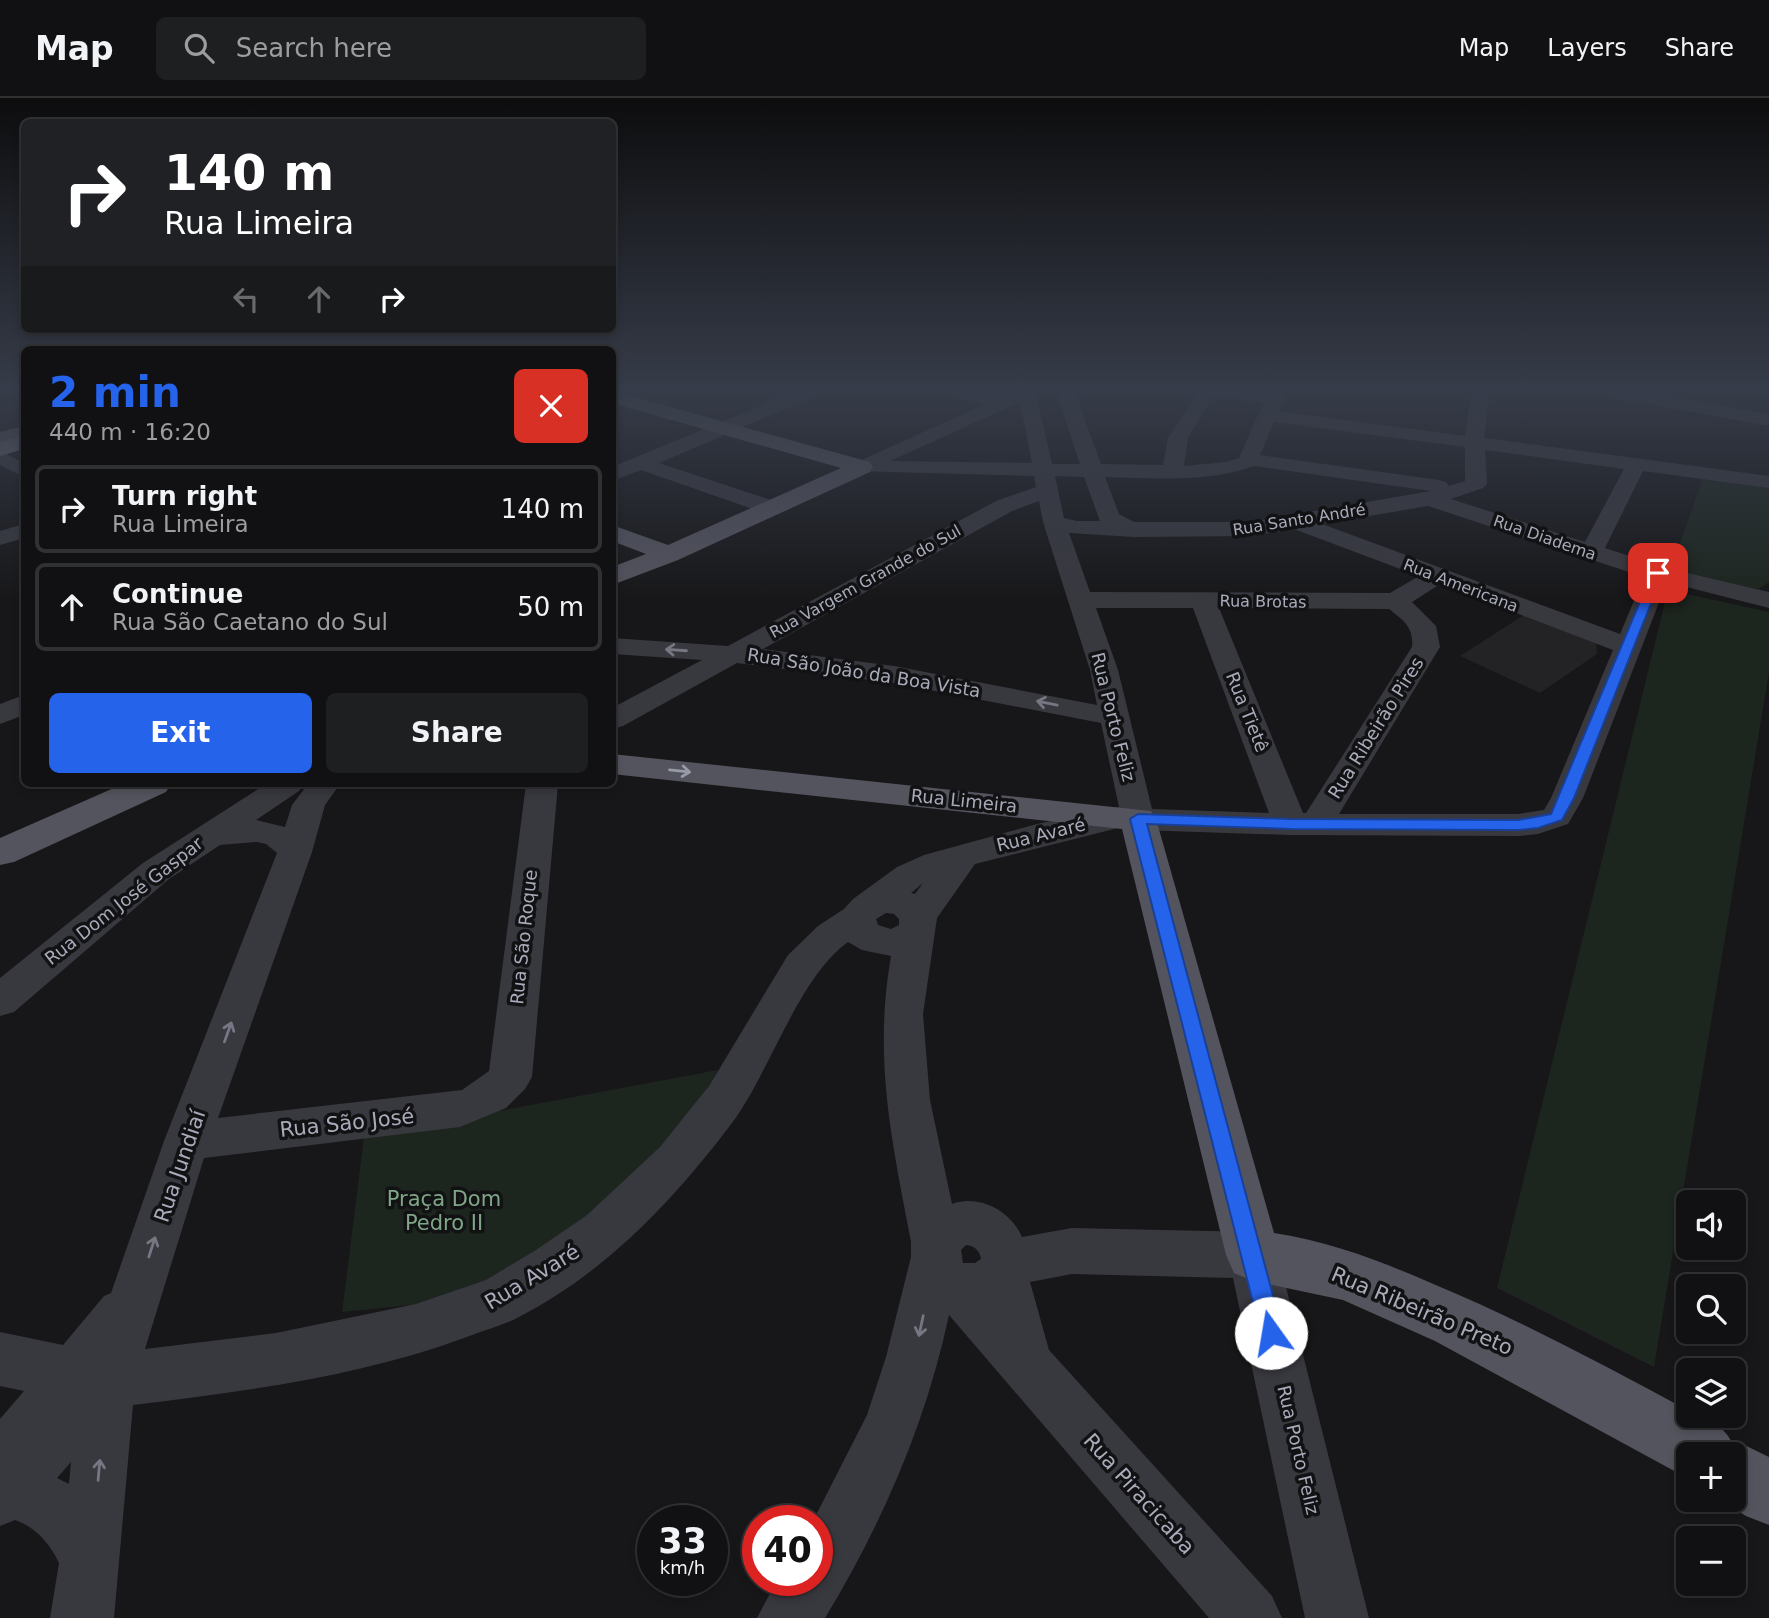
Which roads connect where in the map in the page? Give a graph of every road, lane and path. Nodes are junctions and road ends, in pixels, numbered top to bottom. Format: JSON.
{"nodes":[{"id":1,"x":3,"y":459,"type":"edge"},
{"id":2,"x":647,"y":459,"type":"edge"},
{"id":3,"x":838,"y":459,"type":"edge"},
{"id":4,"x":880,"y":459,"type":"edge"},
{"id":5,"x":1040,"y":459,"type":"edge"},
{"id":6,"x":1091,"y":459,"type":"edge"},
{"id":7,"x":1174,"y":459,"type":"edge"},
{"id":8,"x":1248,"y":459,"type":"joint"},
{"id":9,"x":1473,"y":459,"type":"edge"},
{"id":10,"x":1607,"y":459,"type":"edge"},
{"id":11,"x":640,"y":463,"type":"junction"},
{"id":12,"x":1637,"y":463,"type":"junction"},
{"id":13,"x":862,"y":467,"type":"junction"},
{"id":14,"x":21,"y":469,"type":"edge"},
{"id":15,"x":1095,"y":471,"type":"junction"},
{"id":16,"x":1174,"y":472,"type":"junction"},
{"id":17,"x":616,"y":473,"type":"edge"},
{"id":18,"x":1044,"y":480,"type":"junction"},
{"id":19,"x":1769,"y":482,"type":"edge"},
{"id":20,"x":1470,"y":487,"type":"junction"},
{"id":21,"x":1429,"y":499,"type":"junction"},
{"id":22,"x":772,"y":508,"type":"junction"},
{"id":23,"x":1483,"y":515,"type":"junction"},
{"id":24,"x":1108,"y":517,"type":"junction"},
{"id":25,"x":1297,"y":522,"type":"junction"},
{"id":26,"x":1070,"y":530,"type":"junction"},
{"id":27,"x":1134,"y":530,"type":"junction"},
{"id":28,"x":21,"y":532,"type":"edge"},
{"id":29,"x":616,"y":534,"type":"edge"},
{"id":30,"x":0,"y":538,"type":"edge"},
{"id":31,"x":1591,"y":553,"type":"junction"},
{"id":32,"x":669,"y":554,"type":"junction"},
{"id":33,"x":1658,"y":573,"type":"junction"},
{"id":34,"x":616,"y":575,"type":"edge"},
{"id":35,"x":1437,"y":576,"type":"junction"},
{"id":36,"x":616,"y":587,"type":"edge"},
{"id":37,"x":1081,"y":600,"type":"junction"},
{"id":38,"x":1203,"y":600,"type":"junction"},
{"id":39,"x":1769,"y":600,"type":"edge"},
{"id":40,"x":1395,"y":601,"type":"junction"},
{"id":41,"x":616,"y":646,"type":"edge"},
{"id":42,"x":1626,"y":646,"type":"junction"},
{"id":43,"x":733,"y":654,"type":"junction"},
{"id":44,"x":1114,"y":717,"type":"junction"},
{"id":45,"x":616,"y":718,"type":"edge"},
{"id":46,"x":616,"y":764,"type":"edge"},
{"id":47,"x":138,"y":787,"type":"edge"},
{"id":48,"x":283,"y":787,"type":"edge"},
{"id":49,"x":322,"y":787,"type":"edge"},
{"id":50,"x":542,"y":787,"type":"edge"},
{"id":51,"x":1128,"y":818,"type":"junction"},
{"id":52,"x":1303,"y":824,"type":"junction"},
{"id":53,"x":208,"y":836,"type":"junction"},
{"id":54,"x":295,"y":852,"type":"junction"},
{"id":55,"x":0,"y":853,"type":"edge"},
{"id":56,"x":886,"y":925,"type":"junction"},
{"id":57,"x":0,"y":1001,"type":"edge"},
{"id":58,"x":501,"y":1088,"type":"joint"},
{"id":59,"x":187,"y":1141,"type":"junction"},
{"id":60,"x":972,"y":1254,"type":"junction"},
{"id":61,"x":1253,"y":1255,"type":"junction"},
{"id":62,"x":0,"y":1359,"type":"edge"},
{"id":63,"x":90,"y":1379,"type":"junction"},
{"id":64,"x":1683,"y":1442,"type":"edge"},
{"id":65,"x":1746,"y":1479,"type":"edge"},
{"id":66,"x":3,"y":1483,"type":"edge"},
{"id":67,"x":1769,"y":1493,"type":"edge"},
{"id":68,"x":833,"y":1544,"type":"edge"},
{"id":69,"x":86,"y":1590,"type":"edge"},
{"id":70,"x":803,"y":1596,"type":"edge"},
{"id":71,"x":789,"y":1618,"type":"edge"},
{"id":72,"x":1250,"y":1618,"type":"edge"},
{"id":73,"x":1338,"y":1618,"type":"edge"}],
"edges":[{"from":1,"to":14,"type":"street"},
{"from":2,"to":11,"type":"street"},
{"from":3,"to":13,"type":"main road"},
{"from":4,"to":13,"type":"street"},
{"from":5,"to":18,"type":"street","name":"Rua Porto Feliz"},
{"from":6,"to":15,"type":"street"},
{"from":7,"to":16,"type":"street"},
{"from":8,"to":16,"type":"street"},
{"from":8,"to":20,"type":"street"},
{"from":9,"to":20,"type":"street"},
{"from":10,"to":12,"type":"street"},
{"from":11,"to":17,"type":"street"},
{"from":11,"to":22,"type":"street"},
{"from":12,"to":19,"type":"street"},
{"from":12,"to":31,"type":"street"},
{"from":13,"to":18,"type":"street"},
{"from":13,"to":22,"type":"main road"},
{"from":15,"to":16,"type":"street"},
{"from":15,"to":18,"type":"street"},
{"from":15,"to":24,"type":"street"},
{"from":18,"to":26,"type":"street","name":"Rua Porto Feliz"},
{"from":18,"to":43,"type":"street","name":"Rua Vargem Grande do Sul"},
{"from":20,"to":21,"type":"street","name":"Rua Santo André"},
{"from":20,"to":23,"type":"street","name":"Rua Diadema"},
{"from":21,"to":23,"type":"street","name":"Rua Diadema"},
{"from":21,"to":25,"type":"street","name":"Rua Santo André"},
{"from":22,"to":32,"type":"main road"},
{"from":23,"to":31,"type":"street","name":"Rua Diadema"},
{"from":24,"to":26,"type":"street"},
{"from":24,"to":27,"type":"street"},
{"from":25,"to":27,"type":"street","name":"Rua Santo André"},
{"from":25,"to":35,"type":"street","name":"Rua Americana"},
{"from":26,"to":27,"type":"street","name":"Rua Santo André"},
{"from":26,"to":37,"type":"street","name":"Rua Porto Feliz"},
{"from":28,"to":30,"type":"street"},
{"from":29,"to":32,"type":"main road"},
{"from":31,"to":33,"type":"street","name":"Rua Diadema"},
{"from":32,"to":34,"type":"main road"},
{"from":32,"to":36,"type":"main road"},
{"from":33,"to":39,"type":"street","name":"Rua Diadema"},
{"from":33,"to":42,"type":"street"},
{"from":35,"to":40,"type":"street"},
{"from":35,"to":42,"type":"street","name":"Rua Americana"},
{"from":37,"to":38,"type":"street","name":"Rua Brotas"},
{"from":37,"to":44,"type":"street","name":"Rua Porto Feliz"},
{"from":38,"to":40,"type":"street","name":"Rua Brotas"},
{"from":38,"to":52,"type":"street","name":"Rua Tietê"},
{"from":40,"to":52,"type":"street","name":"Rua Ribeirão Pires"},
{"from":43,"to":41,"type":"street","name":"Rua São João da Boa Vista","one_way":true},
{"from":42,"to":52,"type":"street","name":"Rua Limeira"},
{"from":44,"to":43,"type":"street","name":"Rua São João da Boa Vista","one_way":true},
{"from":43,"to":45,"type":"street","name":"Rua Vargem Grande do Sul"},
{"from":44,"to":51,"type":"street","name":"Rua Porto Feliz"},
{"from":46,"to":51,"type":"main road","name":"Rua Limeira","one_way":true},
{"from":47,"to":55,"type":"main road"},
{"from":48,"to":53,"type":"street","name":"Rua Dom José Gaspar"},
{"from":49,"to":54,"type":"street","name":"Rua Jundiaí"},
{"from":50,"to":58,"type":"street","name":"Rua São Roque"},
{"from":51,"to":52,"type":"street","name":"Rua Limeira"},
{"from":51,"to":56,"type":"street","name":"Rua Avaré"},
{"from":51,"to":61,"type":"main road","name":"Rua Porto Feliz"},
{"from":53,"to":54,"type":"street"},
{"from":53,"to":57,"type":"street","name":"Rua Dom José Gaspar"},
{"from":59,"to":54,"type":"street","name":"Rua Jundiaí","one_way":true},
{"from":56,"to":60,"type":"street"},
{"from":56,"to":63,"type":"street","name":"Rua Avaré"},
{"from":58,"to":59,"type":"street","name":"Rua São José"},
{"from":63,"to":59,"type":"street","name":"Rua Jundiaí","one_way":true},
{"from":60,"to":61,"type":"street","name":"Rua Ribeirão Preto"},
{"from":60,"to":68,"type":"street","one_way":true},
{"from":60,"to":72,"type":"street","name":"Rua Piracicaba"},
{"from":61,"to":64,"type":"main road","name":"Rua Ribeirão Preto"},
{"from":61,"to":73,"type":"street","name":"Rua Porto Feliz"},
{"from":62,"to":63,"type":"street"},
{"from":63,"to":66,"type":"street"},
{"from":69,"to":63,"type":"street","one_way":true},
{"from":65,"to":67,"type":"main road"},
{"from":66,"to":69,"type":"street"},
{"from":70,"to":71,"type":"street"}]}
